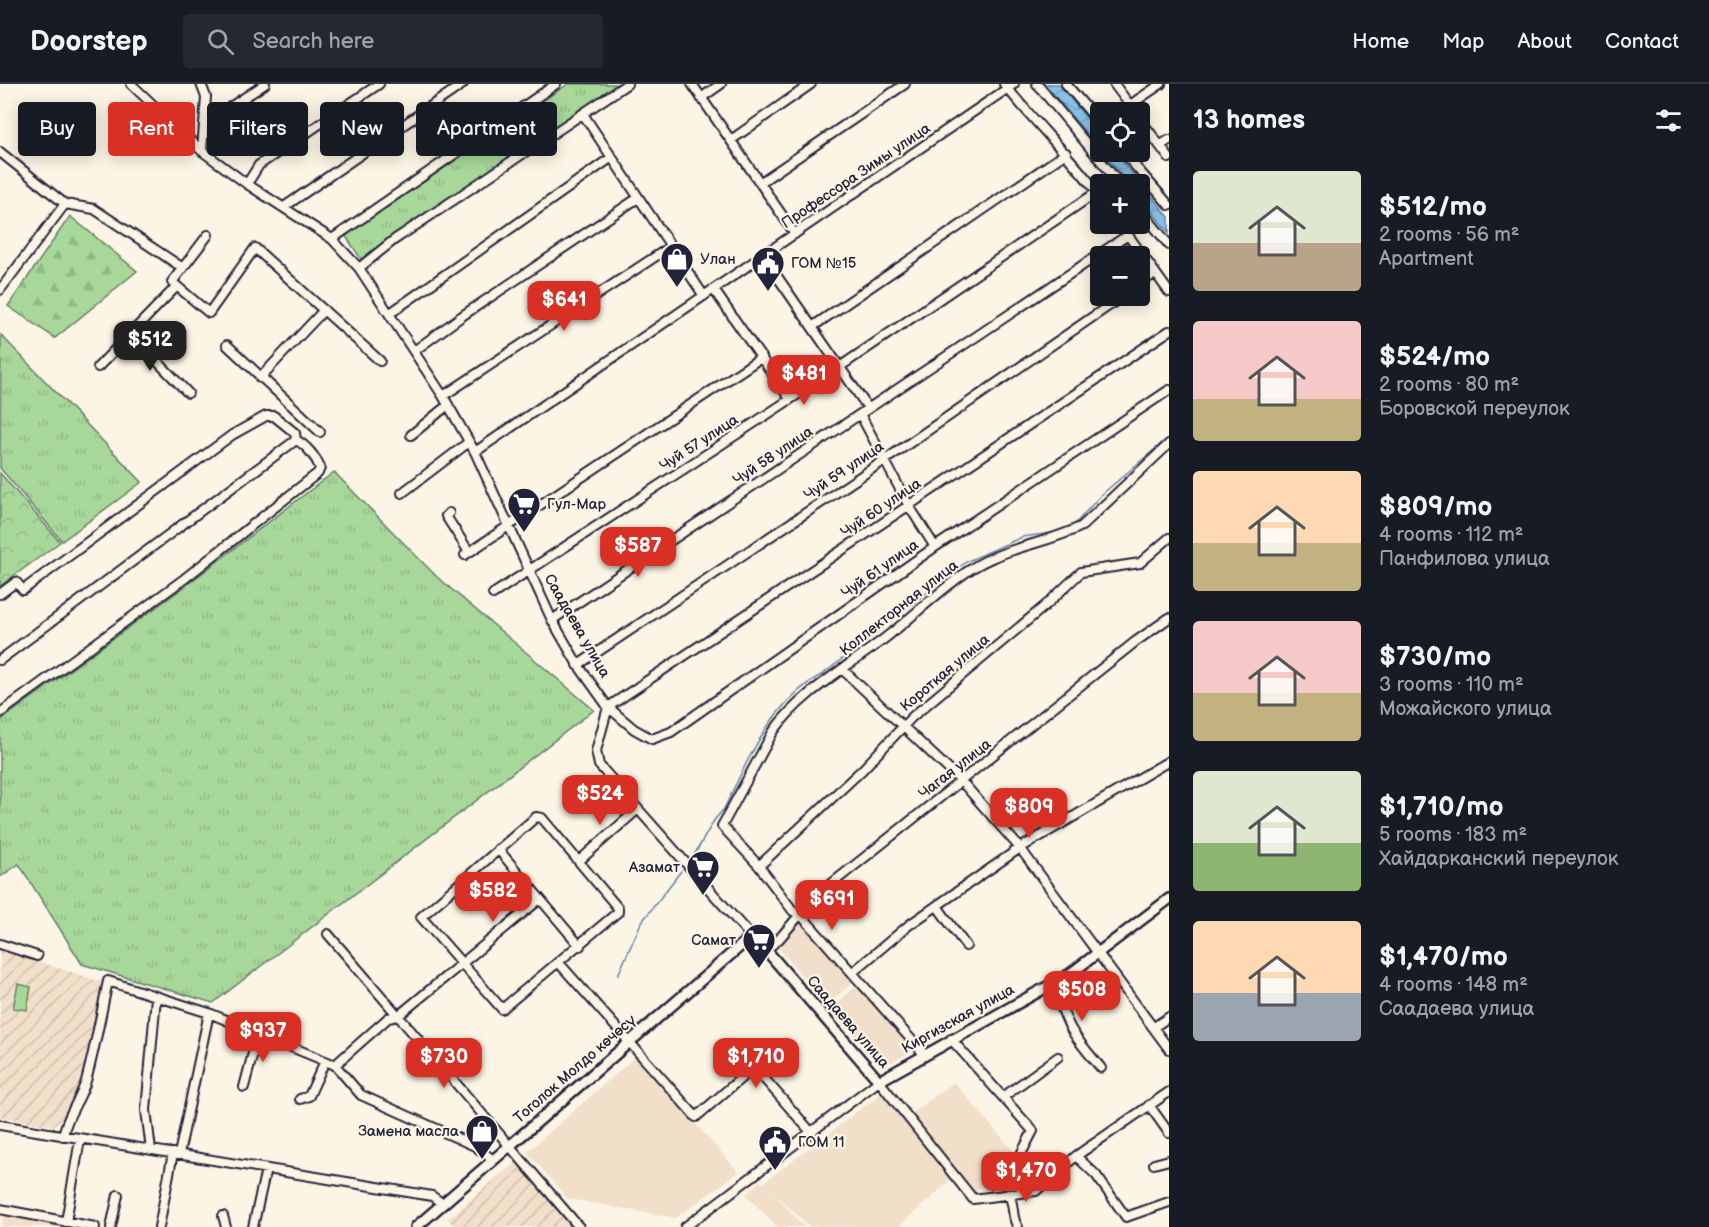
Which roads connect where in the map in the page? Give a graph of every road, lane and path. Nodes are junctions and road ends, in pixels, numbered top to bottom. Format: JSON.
{"nodes":[{"id":1,"x":131,"y":84,"type":"edge"},
{"id":2,"x":201,"y":84,"type":"edge"},
{"id":3,"x":265,"y":84,"type":"edge"},
{"id":4,"x":379,"y":84,"type":"edge"},
{"id":5,"x":463,"y":84,"type":"edge"},
{"id":6,"x":556,"y":84,"type":"edge"},
{"id":7,"x":627,"y":84,"type":"edge"},
{"id":8,"x":692,"y":84,"type":"edge"},
{"id":9,"x":721,"y":84,"type":"edge"},
{"id":10,"x":811,"y":84,"type":"edge"},
{"id":11,"x":905,"y":84,"type":"edge"},
{"id":12,"x":1037,"y":84,"type":"edge"},
{"id":13,"x":1066,"y":84,"type":"edge"},
{"id":14,"x":1114,"y":84,"type":"edge"},
{"id":15,"x":1161,"y":84,"type":"edge"},
{"id":16,"x":1009,"y":85,"type":"edge"},
{"id":17,"x":701,"y":98,"type":"junction"},
{"id":18,"x":1128,"y":102,"type":"edge"},
{"id":19,"x":1134,"y":102,"type":"edge"},
{"id":20,"x":1090,"y":112,"type":"edge"},
{"id":21,"x":583,"y":114,"type":"junction"},
{"id":22,"x":206,"y":123,"type":"junction"},
{"id":23,"x":1150,"y":131,"type":"edge"},
{"id":24,"x":731,"y":140,"type":"junction"},
{"id":25,"x":1169,"y":140,"type":"edge"},
{"id":26,"x":1161,"y":145,"type":"junction"},
{"id":27,"x":202,"y":151,"type":"junction"},
{"id":28,"x":0,"y":152,"type":"edge"},
{"id":29,"x":1066,"y":153,"type":"junction"},
{"id":30,"x":612,"y":158,"type":"junction"},
{"id":31,"x":1169,"y":158,"type":"edge"},
{"id":32,"x":1132,"y":162,"type":"edge"},
{"id":33,"x":1112,"y":174,"type":"edge"},
{"id":34,"x":761,"y":182,"type":"junction"},
{"id":35,"x":247,"y":184,"type":"junction"},
{"id":36,"x":1090,"y":184,"type":"edge"},
{"id":37,"x":638,"y":198,"type":"junction"},
{"id":38,"x":1090,"y":201,"type":"edge"},
{"id":39,"x":65,"y":204,"type":"junction"},
{"id":40,"x":1169,"y":205,"type":"edge"},
{"id":41,"x":284,"y":207,"type":"junction"},
{"id":42,"x":1150,"y":221,"type":"edge"},
{"id":43,"x":795,"y":234,"type":"junction"},
{"id":44,"x":208,"y":235,"type":"dead end"},
{"id":45,"x":1128,"y":235,"type":"joint"},
{"id":46,"x":332,"y":239,"type":"junction"},
{"id":47,"x":1169,"y":245,"type":"edge"},
{"id":48,"x":670,"y":246,"type":"junction"},
{"id":49,"x":763,"y":256,"type":"junction"},
{"id":50,"x":183,"y":268,"type":"junction"},
{"id":51,"x":359,"y":268,"type":"junction"},
{"id":52,"x":1155,"y":273,"type":"junction"},
{"id":53,"x":1150,"y":277,"type":"edge"},
{"id":54,"x":177,"y":286,"type":"junction"},
{"id":55,"x":0,"y":290,"type":"edge"},
{"id":56,"x":714,"y":290,"type":"junction"},
{"id":57,"x":1169,"y":292,"type":"edge"},
{"id":58,"x":704,"y":296,"type":"junction"},
{"id":59,"x":1108,"y":306,"type":"edge"},
{"id":60,"x":324,"y":310,"type":"junction"},
{"id":61,"x":389,"y":314,"type":"junction"},
{"id":62,"x":812,"y":327,"type":"junction"},
{"id":63,"x":1169,"y":331,"type":"edge"},
{"id":64,"x":131,"y":334,"type":"junction"},
{"id":65,"x":227,"y":345,"type":"dead end"},
{"id":66,"x":414,"y":351,"type":"junction"},
{"id":67,"x":762,"y":357,"type":"junction"},
{"id":68,"x":380,"y":361,"type":"dead end"},
{"id":69,"x":841,"y":366,"type":"junction"},
{"id":70,"x":98,"y":367,"type":"dead end"},
{"id":71,"x":260,"y":378,"type":"junction"},
{"id":72,"x":1169,"y":390,"type":"edge"},
{"id":73,"x":188,"y":393,"type":"dead end"},
{"id":74,"x":442,"y":396,"type":"junction"},
{"id":75,"x":790,"y":399,"type":"junction"},
{"id":76,"x":448,"y":405,"type":"junction"},
{"id":77,"x":868,"y":408,"type":"junction"},
{"id":78,"x":860,"y":414,"type":"junction"},
{"id":79,"x":320,"y":432,"type":"dead end"},
{"id":80,"x":411,"y":435,"type":"dead end"},
{"id":81,"x":296,"y":440,"type":"junction"},
{"id":82,"x":469,"y":442,"type":"junction"},
{"id":83,"x":1169,"y":444,"type":"edge"},
{"id":84,"x":475,"y":452,"type":"junction"},
{"id":85,"x":885,"y":460,"type":"junction"},
{"id":86,"x":402,"y":493,"type":"dead end"},
{"id":87,"x":909,"y":506,"type":"junction"},
{"id":88,"x":449,"y":513,"type":"dead end"},
{"id":89,"x":508,"y":527,"type":"junction"},
{"id":90,"x":1169,"y":538,"type":"edge"},
{"id":91,"x":935,"y":547,"type":"junction"},
{"id":92,"x":529,"y":571,"type":"junction"},
{"id":93,"x":0,"y":594,"type":"edge"},
{"id":94,"x":494,"y":594,"type":"dead end"},
{"id":95,"x":1169,"y":618,"type":"edge"},
{"id":96,"x":552,"y":620,"type":"junction"},
{"id":97,"x":0,"y":660,"type":"edge"},
{"id":98,"x":578,"y":665,"type":"junction"},
{"id":99,"x":842,"y":669,"type":"junction"},
{"id":100,"x":608,"y":708,"type":"junction"},
{"id":101,"x":0,"y":713,"type":"edge"},
{"id":102,"x":901,"y":728,"type":"junction"},
{"id":103,"x":1169,"y":761,"type":"edge"},
{"id":104,"x":962,"y":782,"type":"junction"},
{"id":105,"x":638,"y":809,"type":"junction"},
{"id":106,"x":1020,"y":848,"type":"junction"},
{"id":107,"x":498,"y":849,"type":"junction"},
{"id":108,"x":579,"y":861,"type":"junction"},
{"id":109,"x":759,"y":866,"type":"junction"},
{"id":110,"x":540,"y":899,"type":"junction"},
{"id":111,"x":1169,"y":899,"type":"edge"},
{"id":112,"x":937,"y":906,"type":"junction"},
{"id":113,"x":801,"y":915,"type":"junction"},
{"id":114,"x":328,"y":934,"type":"dead end"},
{"id":115,"x":755,"y":941,"type":"junction"},
{"id":116,"x":0,"y":944,"type":"edge"},
{"id":117,"x":580,"y":946,"type":"junction"},
{"id":118,"x":966,"y":946,"type":"dead end"},
{"id":119,"x":766,"y":950,"type":"junction"},
{"id":120,"x":1100,"y":954,"type":"junction"},
{"id":121,"x":38,"y":957,"type":"dead end"},
{"id":122,"x":559,"y":963,"type":"junction"},
{"id":123,"x":461,"y":966,"type":"junction"},
{"id":124,"x":853,"y":972,"type":"junction"},
{"id":125,"x":1051,"y":986,"type":"junction"},
{"id":126,"x":156,"y":997,"type":"junction"},
{"id":127,"x":209,"y":1013,"type":"junction"},
{"id":128,"x":398,"y":1016,"type":"junction"},
{"id":129,"x":1169,"y":1017,"type":"edge"},
{"id":130,"x":1154,"y":1027,"type":"junction"},
{"id":131,"x":258,"y":1034,"type":"junction"},
{"id":132,"x":951,"y":1039,"type":"junction"},
{"id":133,"x":630,"y":1042,"type":"junction"},
{"id":134,"x":1169,"y":1049,"type":"edge"},
{"id":135,"x":924,"y":1054,"type":"junction"},
{"id":136,"x":1058,"y":1057,"type":"dead end"},
{"id":137,"x":325,"y":1061,"type":"junction"},
{"id":138,"x":335,"y":1065,"type":"junction"},
{"id":139,"x":1101,"y":1068,"type":"dead end"},
{"id":140,"x":879,"y":1081,"type":"junction"},
{"id":141,"x":244,"y":1087,"type":"dead end"},
{"id":142,"x":1169,"y":1092,"type":"edge"},
{"id":143,"x":1003,"y":1097,"type":"junction"},
{"id":144,"x":300,"y":1099,"type":"dead end"},
{"id":145,"x":1149,"y":1105,"type":"junction"},
{"id":146,"x":0,"y":1125,"type":"edge"},
{"id":147,"x":811,"y":1132,"type":"junction"},
{"id":148,"x":1169,"y":1133,"type":"edge"},
{"id":149,"x":63,"y":1136,"type":"junction"},
{"id":150,"x":80,"y":1138,"type":"junction"},
{"id":151,"x":510,"y":1146,"type":"junction"},
{"id":152,"x":151,"y":1150,"type":"junction"},
{"id":153,"x":176,"y":1154,"type":"junction"},
{"id":154,"x":1076,"y":1156,"type":"junction"},
{"id":155,"x":493,"y":1160,"type":"junction"},
{"id":156,"x":1169,"y":1160,"type":"edge"},
{"id":157,"x":1154,"y":1164,"type":"dead end"},
{"id":158,"x":266,"y":1168,"type":"junction"},
{"id":159,"x":1021,"y":1192,"type":"junction"},
{"id":160,"x":1008,"y":1194,"type":"junction"},
{"id":161,"x":118,"y":1195,"type":"dead end"},
{"id":162,"x":1169,"y":1202,"type":"edge"},
{"id":163,"x":443,"y":1204,"type":"junction"},
{"id":164,"x":0,"y":1209,"type":"edge"},
{"id":165,"x":223,"y":1216,"type":"dead end"},
{"id":166,"x":66,"y":1222,"type":"junction"},
{"id":167,"x":95,"y":1227,"type":"edge"},
{"id":168,"x":111,"y":1227,"type":"edge"},
{"id":169,"x":159,"y":1227,"type":"edge"},
{"id":170,"x":226,"y":1227,"type":"edge"},
{"id":171,"x":253,"y":1227,"type":"edge"},
{"id":172,"x":416,"y":1227,"type":"edge"},
{"id":173,"x":579,"y":1227,"type":"edge"},
{"id":174,"x":685,"y":1227,"type":"edge"},
{"id":175,"x":1018,"y":1227,"type":"edge"}],
"edges":[{"from":1,"to":27,"type":"street","name":"Саадаева улица"},
{"from":2,"to":22,"type":"street"},
{"from":3,"to":22,"type":"street"},
{"from":4,"to":35,"type":"street"},
{"from":5,"to":41,"type":"street"},
{"from":6,"to":46,"type":"street"},
{"from":7,"to":21,"type":"street"},
{"from":8,"to":17,"type":"street"},
{"from":9,"to":17,"type":"street"},
{"from":10,"to":24,"type":"street"},
{"from":11,"to":34,"type":"street"},
{"from":12,"to":33,"type":"street"},
{"from":13,"to":20,"type":"street"},
{"from":14,"to":18,"type":"street"},
{"from":15,"to":19,"type":"street"},
{"from":16,"to":29,"type":"street"},
{"from":16,"to":43,"type":"street","name":"Профессора Зимы улица"},
{"from":17,"to":24,"type":"street"},
{"from":21,"to":30,"type":"street"},
{"from":21,"to":51,"type":"street"},
{"from":22,"to":27,"type":"street"},
{"from":23,"to":26,"type":"street"},
{"from":24,"to":34,"type":"street"},
{"from":25,"to":26,"type":"street"},
{"from":26,"to":31,"type":"street"},
{"from":27,"to":35,"type":"street","name":"Саадаева улица"},
{"from":28,"to":39,"type":"street"},
{"from":29,"to":36,"type":"street"},
{"from":29,"to":62,"type":"street"},
{"from":30,"to":37,"type":"street"},
{"from":30,"to":61,"type":"street"},
{"from":32,"to":40,"type":"street"},
{"from":34,"to":43,"type":"street"},
{"from":35,"to":41,"type":"street","name":"Саадаева улица"},
{"from":37,"to":48,"type":"street"},
{"from":37,"to":66,"type":"street"},
{"from":38,"to":69,"type":"street","name":"Чуй 57 улица"},
{"from":39,"to":50,"type":"street"},
{"from":39,"to":55,"type":"street"},
{"from":41,"to":46,"type":"street","name":"Саадаева улица"},
{"from":42,"to":47,"type":"street"},
{"from":43,"to":49,"type":"street","name":"Профессора Зимы улица"},
{"from":44,"to":50,"type":"street"},
{"from":45,"to":52,"type":"street"},
{"from":45,"to":77,"type":"street","name":"Чуй 58 улица"},
{"from":46,"to":51,"type":"street","name":"Саадаева улица"},
{"from":48,"to":58,"type":"street"},
{"from":48,"to":74,"type":"street"},
{"from":49,"to":56,"type":"street","name":"Профессора Зимы улица"},
{"from":49,"to":62,"type":"street"},
{"from":50,"to":54,"type":"street"},
{"from":51,"to":61,"type":"street","name":"Саадаева улица"},
{"from":52,"to":53,"type":"street"},
{"from":52,"to":57,"type":"street"},
{"from":54,"to":60,"type":"street"},
{"from":54,"to":64,"type":"street"},
{"from":56,"to":58,"type":"street","name":"Профессора Зимы улица"},
{"from":56,"to":67,"type":"street"},
{"from":58,"to":84,"type":"street","name":"Профессора Зимы улица"},
{"from":59,"to":85,"type":"street","name":"Чуй 59 улица"},
{"from":60,"to":68,"type":"street"},
{"from":60,"to":71,"type":"street"},
{"from":61,"to":66,"type":"street","name":"Саадаева улица"},
{"from":62,"to":69,"type":"street"},
{"from":63,"to":87,"type":"street","name":"Чуй 60 улица"},
{"from":64,"to":70,"type":"street"},
{"from":64,"to":73,"type":"street"},
{"from":65,"to":71,"type":"street"},
{"from":66,"to":74,"type":"street","name":"Саадаева улица"},
{"from":67,"to":75,"type":"street"},
{"from":67,"to":89,"type":"street"},
{"from":69,"to":75,"type":"street","name":"Чуй 57 улица"},
{"from":69,"to":77,"type":"street"},
{"from":71,"to":79,"type":"street"},
{"from":72,"to":91,"type":"street","name":"Чуй 61 улица"},
{"from":74,"to":76,"type":"street","name":"Саадаева улица"},
{"from":75,"to":92,"type":"street","name":"Чуй 57 улица"},
{"from":76,"to":80,"type":"street"},
{"from":76,"to":82,"type":"street","name":"Саадаева улица"},
{"from":77,"to":78,"type":"street","name":"Чуй 58 улица"},
{"from":78,"to":85,"type":"street"},
{"from":78,"to":96,"type":"street","name":"Чуй 58 улица"},
{"from":81,"to":93,"type":"street"},
{"from":81,"to":97,"type":"street"},
{"from":81,"to":101,"type":"street"},
{"from":82,"to":84,"type":"street","name":"Саадаева улица"},
{"from":82,"to":86,"type":"street"},
{"from":83,"to":99,"type":"street","name":"Коллекторная улица"},
{"from":84,"to":89,"type":"street","name":"Саадаева улица"},
{"from":85,"to":87,"type":"street"},
{"from":85,"to":98,"type":"street","name":"Чуй 59 улица"},
{"from":87,"to":91,"type":"street"},
{"from":87,"to":100,"type":"street","name":"Чуй 60 улица"},
{"from":88,"to":89,"type":"street"},
{"from":89,"to":92,"type":"street","name":"Саадаева улица"},
{"from":90,"to":102,"type":"street","name":"Короткая улица"},
{"from":91,"to":100,"type":"street","name":"Чуй 61 улица"},
{"from":92,"to":94,"type":"street","name":"Чуй 57 улица"},
{"from":92,"to":96,"type":"street","name":"Саадаева улица"},
{"from":95,"to":104,"type":"street","name":"Чагая улица"},
{"from":96,"to":98,"type":"street","name":"Саадаева улица"},
{"from":98,"to":100,"type":"street","name":"Саадаева улица"},
{"from":99,"to":102,"type":"street"},
{"from":99,"to":109,"type":"street","name":"Коллекторная улица"},
{"from":100,"to":105,"type":"street","name":"Саадаева улица"},
{"from":102,"to":104,"type":"street"},
{"from":102,"to":109,"type":"street","name":"Короткая улица"},
{"from":103,"to":106,"type":"street"},
{"from":104,"to":106,"type":"street"},
{"from":104,"to":113,"type":"street","name":"Чагая улица"},
{"from":105,"to":108,"type":"street"},
{"from":105,"to":115,"type":"street","name":"Саадаева улица"},
{"from":106,"to":112,"type":"street"},
{"from":106,"to":120,"type":"street"},
{"from":107,"to":108,"type":"street"},
{"from":107,"to":110,"type":"street"},
{"from":107,"to":123,"type":"street"},
{"from":108,"to":117,"type":"street"},
{"from":109,"to":113,"type":"street"},
{"from":110,"to":117,"type":"street"},
{"from":110,"to":123,"type":"street"},
{"from":111,"to":120,"type":"main road","name":"Киргизская улица"},
{"from":112,"to":118,"type":"street"},
{"from":112,"to":124,"type":"street"},
{"from":113,"to":119,"type":"street","name":"Чагая улица"},
{"from":113,"to":124,"type":"street"},
{"from":114,"to":128,"type":"street"},
{"from":115,"to":119,"type":"main road","name":"Саадаева улица"},
{"from":115,"to":133,"type":"main road","name":"Тоголок Молдо көчөсү"},
{"from":116,"to":121,"type":"street"},
{"from":117,"to":122,"type":"street"},
{"from":119,"to":140,"type":"main road","name":"Саадаева улица"},
{"from":120,"to":125,"type":"main road","name":"Киргизская улица"},
{"from":120,"to":130,"type":"street"},
{"from":122,"to":123,"type":"street"},
{"from":122,"to":133,"type":"street"},
{"from":123,"to":128,"type":"street"},
{"from":124,"to":135,"type":"street"},
{"from":125,"to":132,"type":"main road","name":"Киргизская улица"},
{"from":125,"to":139,"type":"street"},
{"from":126,"to":127,"type":"street"},
{"from":126,"to":149,"type":"street"},
{"from":126,"to":152,"type":"street"},
{"from":127,"to":131,"type":"street"},
{"from":127,"to":153,"type":"street"},
{"from":128,"to":138,"type":"street"},
{"from":128,"to":151,"type":"street"},
{"from":129,"to":130,"type":"street"},
{"from":130,"to":134,"type":"street"},
{"from":131,"to":137,"type":"street"},
{"from":131,"to":141,"type":"street"},
{"from":132,"to":135,"type":"main road","name":"Киргизская улица"},
{"from":132,"to":143,"type":"street"},
{"from":133,"to":147,"type":"street"},
{"from":133,"to":151,"type":"main road","name":"Тоголок Молдо көчөсү"},
{"from":135,"to":140,"type":"main road","name":"Киргизская улица"},
{"from":136,"to":143,"type":"street"},
{"from":137,"to":138,"type":"street"},
{"from":137,"to":144,"type":"street"},
{"from":138,"to":155,"type":"street"},
{"from":140,"to":147,"type":"street"},
{"from":140,"to":160,"type":"street","name":"Саадаева улица"},
{"from":142,"to":145,"type":"street"},
{"from":143,"to":159,"type":"street"},
{"from":145,"to":148,"type":"street"},
{"from":145,"to":154,"type":"street"},
{"from":146,"to":149,"type":"street"},
{"from":147,"to":174,"type":"street"},
{"from":149,"to":150,"type":"street"},
{"from":150,"to":152,"type":"street"},
{"from":150,"to":166,"type":"street"},
{"from":151,"to":155,"type":"main road","name":"Тоголок Молдо көчөсү"},
{"from":151,"to":173,"type":"street"},
{"from":152,"to":153,"type":"street"},
{"from":153,"to":158,"type":"street"},
{"from":153,"to":169,"type":"street"},
{"from":154,"to":159,"type":"street","name":"Саадаева улица"},
{"from":154,"to":162,"type":"street"},
{"from":155,"to":163,"type":"main road","name":"Тоголок Молдо көчөсү"},
{"from":156,"to":157,"type":"street"},
{"from":158,"to":163,"type":"street"},
{"from":158,"to":171,"type":"street"},
{"from":159,"to":160,"type":"street","name":"Саадаева улица"},
{"from":160,"to":175,"type":"street"},
{"from":161,"to":168,"type":"street"},
{"from":163,"to":172,"type":"main road","name":"Тоголок Молдо көчөсү"},
{"from":164,"to":166,"type":"street"},
{"from":165,"to":170,"type":"street"},
{"from":166,"to":167,"type":"street"}]}
